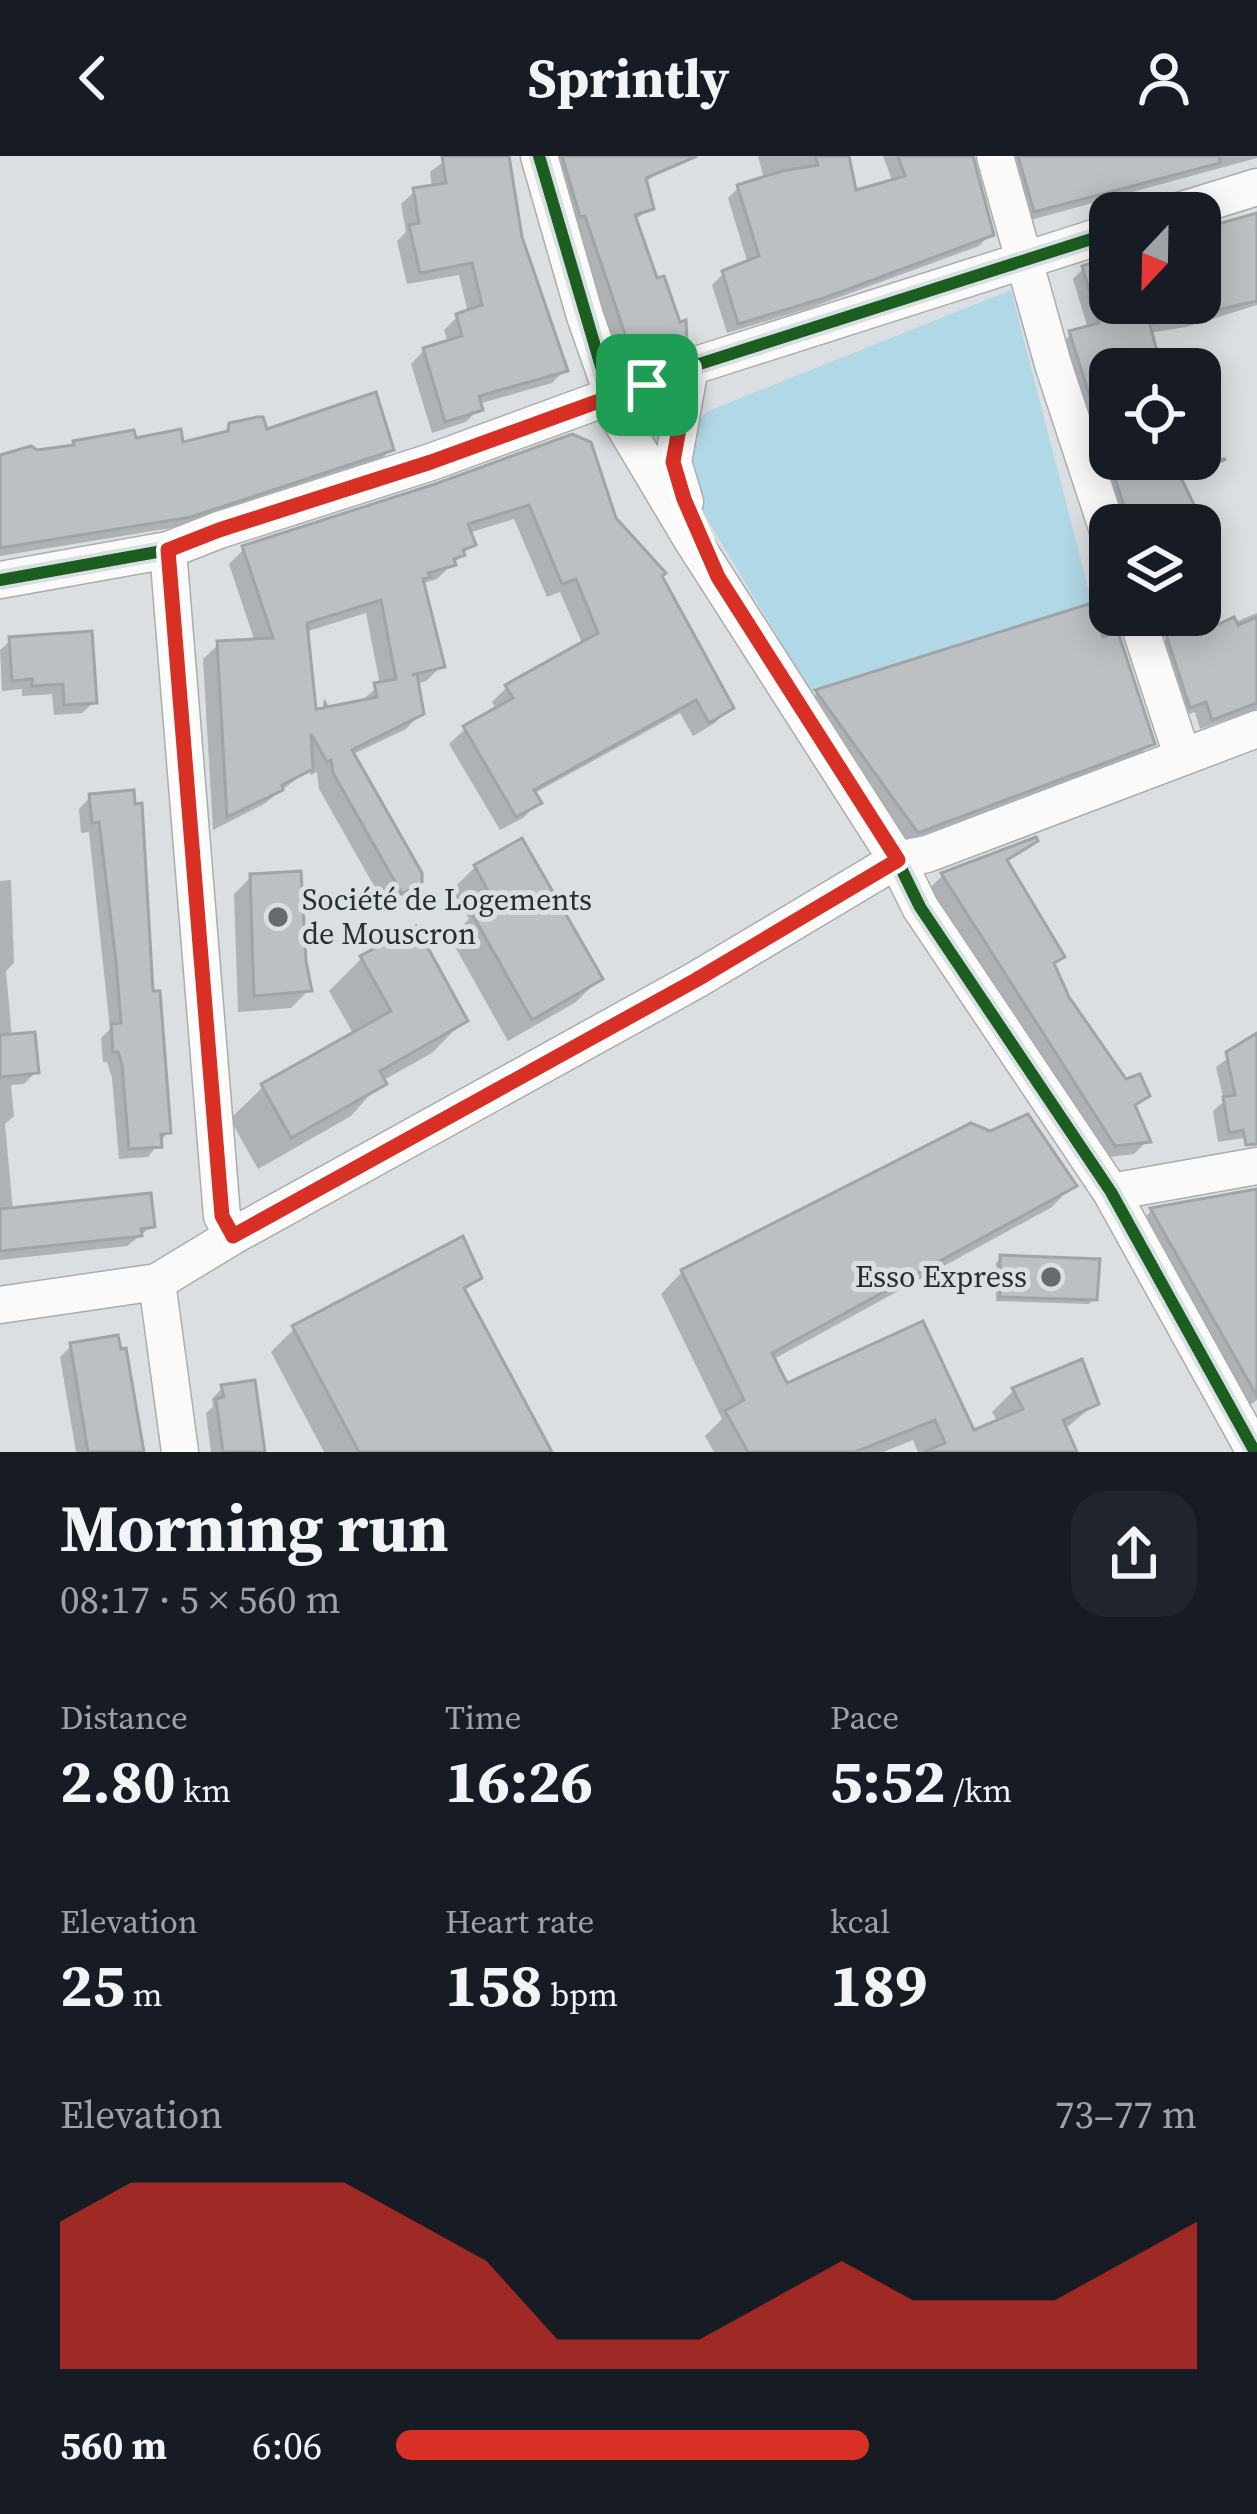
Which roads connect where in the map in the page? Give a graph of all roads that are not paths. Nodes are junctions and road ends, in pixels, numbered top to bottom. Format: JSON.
{"nodes":[{"id":1,"x":539,"y":156,"type":"edge"},
{"id":2,"x":995,"y":156,"type":"edge"},
{"id":3,"x":1257,"y":187,"type":"edge"},
{"id":4,"x":1221,"y":198,"type":"edge"},
{"id":5,"x":1089,"y":239,"type":"edge"},
{"id":6,"x":1025,"y":258,"type":"junction"},
{"id":7,"x":690,"y":368,"type":"junction"},
{"id":8,"x":610,"y":397,"type":"junction"},
{"id":9,"x":1099,"y":504,"type":"edge"},
{"id":10,"x":168,"y":550,"type":"junction"},
{"id":11,"x":718,"y":577,"type":"junction"},
{"id":12,"x":0,"y":580,"type":"edge"},
{"id":13,"x":1143,"y":636,"type":"edge"},
{"id":14,"x":1257,"y":729,"type":"edge"},
{"id":15,"x":1182,"y":755,"type":"junction"},
{"id":16,"x":898,"y":860,"type":"junction"},
{"id":17,"x":1257,"y":1166,"type":"edge"},
{"id":18,"x":1112,"y":1192,"type":"junction"},
{"id":19,"x":233,"y":1236,"type":"junction"},
{"id":20,"x":157,"y":1282,"type":"junction"},
{"id":21,"x":0,"y":1305,"type":"edge"},
{"id":22,"x":180,"y":1452,"type":"edge"},
{"id":23,"x":1255,"y":1452,"type":"edge"}],
"edges":[{"from":1,"to":8,"type":"street"},
{"from":2,"to":6,"type":"street"},
{"from":3,"to":4,"type":"street"},
{"from":5,"to":6,"type":"street"},
{"from":6,"to":7,"type":"street"},
{"from":6,"to":9,"type":"street"},
{"from":7,"to":8,"type":"street"},
{"from":7,"to":11,"type":"street"},
{"from":8,"to":10,"type":"street"},
{"from":8,"to":11,"type":"street"},
{"from":10,"to":12,"type":"street"},
{"from":10,"to":19,"type":"street"},
{"from":11,"to":16,"type":"street"},
{"from":13,"to":15,"type":"street"},
{"from":14,"to":15,"type":"street"},
{"from":15,"to":16,"type":"street"},
{"from":16,"to":18,"type":"street"},
{"from":16,"to":19,"type":"street"},
{"from":17,"to":18,"type":"street"},
{"from":18,"to":23,"type":"street"},
{"from":19,"to":20,"type":"street"},
{"from":20,"to":21,"type":"street"},
{"from":20,"to":22,"type":"street"}]}
